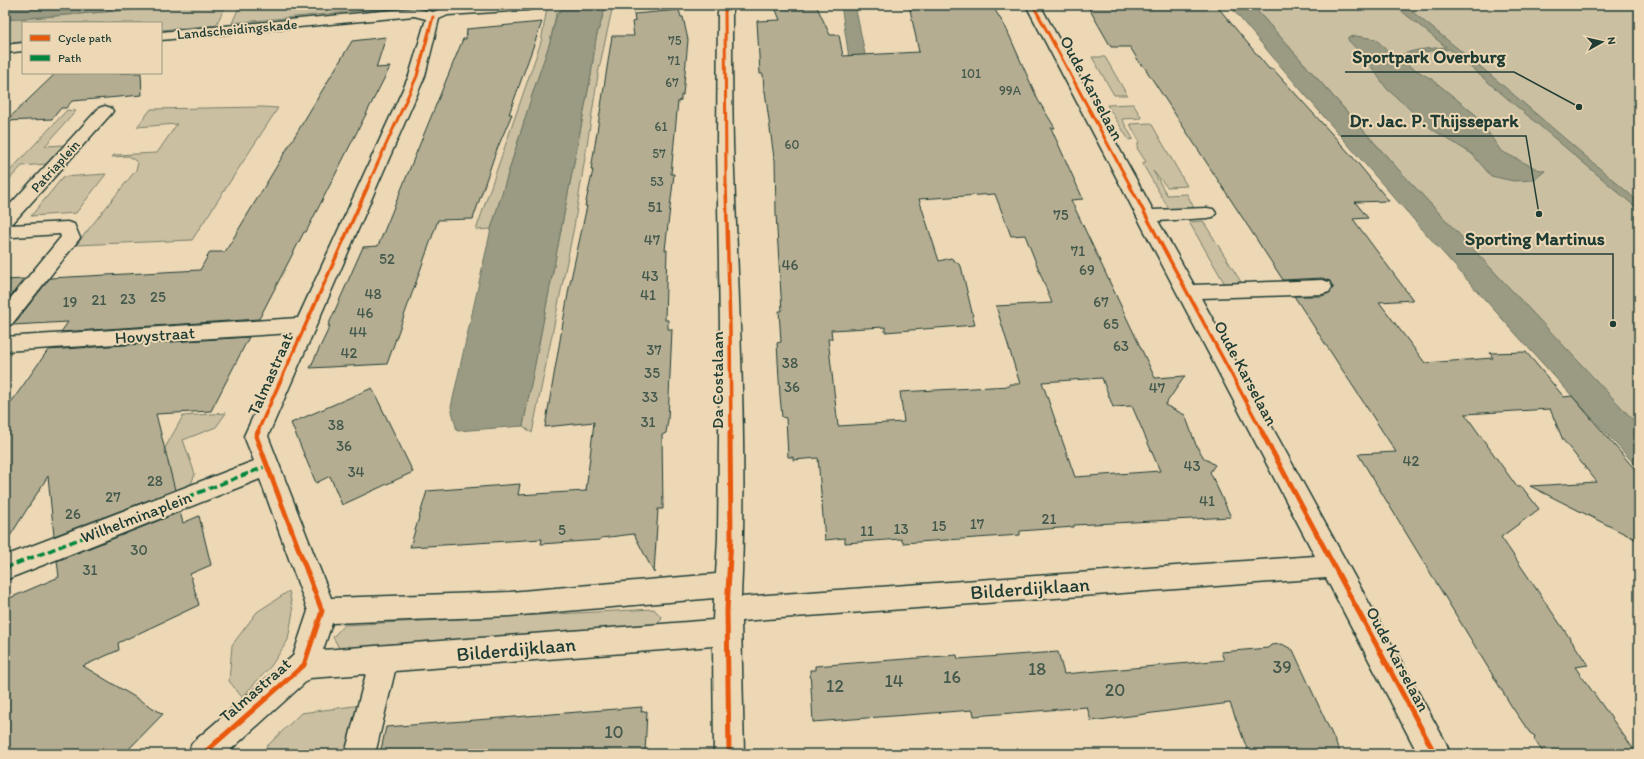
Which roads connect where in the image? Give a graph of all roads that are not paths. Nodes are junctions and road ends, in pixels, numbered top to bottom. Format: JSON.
{"nodes":[{"id":1,"x":725,"y":5,"type":"edge"},
{"id":2,"x":1033,"y":5,"type":"edge"},
{"id":3,"x":526,"y":6,"type":"dead end"},
{"id":4,"x":433,"y":17,"type":"junction"},
{"id":5,"x":162,"y":36,"type":"edge"},
{"id":6,"x":22,"y":47,"type":"edge"},
{"id":7,"x":5,"y":49,"type":"edge"},
{"id":8,"x":105,"y":111,"type":"dead end"},
{"id":9,"x":1207,"y":213,"type":"dead end"},
{"id":10,"x":1147,"y":216,"type":"junction"},
{"id":11,"x":5,"y":222,"type":"edge"},
{"id":12,"x":5,"y":230,"type":"edge"},
{"id":13,"x":1322,"y":287,"type":"dead end"},
{"id":14,"x":1188,"y":292,"type":"junction"},
{"id":15,"x":5,"y":319,"type":"edge"},
{"id":16,"x":306,"y":325,"type":"junction"},
{"id":17,"x":5,"y":344,"type":"edge"},
{"id":18,"x":267,"y":466,"type":"junction"},
{"id":19,"x":1333,"y":566,"type":"junction"},
{"id":20,"x":5,"y":568,"type":"edge"},
{"id":21,"x":727,"y":609,"type":"junction"},
{"id":22,"x":322,"y":611,"type":"junction"},
{"id":23,"x":384,"y":659,"type":"junction"},
{"id":24,"x":304,"y":665,"type":"junction"},
{"id":25,"x":203,"y":754,"type":"edge"},
{"id":26,"x":360,"y":754,"type":"edge"},
{"id":27,"x":729,"y":754,"type":"edge"},
{"id":28,"x":1435,"y":754,"type":"edge"}],
"edges":[{"from":1,"to":21,"type":"street","name":"Da Costalaan"},
{"from":2,"to":10,"type":"street","name":"Oude Karselaan"},
{"from":3,"to":4,"type":"street"},
{"from":4,"to":5,"type":"street","name":"Landscheidingskade"},
{"from":4,"to":16,"type":"street","name":"Talmastraat"},
{"from":6,"to":7,"type":"street"},
{"from":8,"to":11,"type":"street","name":"Patriaplein"},
{"from":9,"to":10,"type":"street"},
{"from":10,"to":14,"type":"street","name":"Oude Karselaan"},
{"from":12,"to":15,"type":"street"},
{"from":13,"to":14,"type":"street"},
{"from":14,"to":19,"type":"street","name":"Oude Karselaan"},
{"from":16,"to":17,"type":"street","name":"Hovystraat"},
{"from":16,"to":18,"type":"street","name":"Talmastraat"},
{"from":18,"to":20,"type":"street","name":"Wilhelminaplein"},
{"from":18,"to":22,"type":"street","name":"Talmastraat"},
{"from":19,"to":21,"type":"street","name":"Bilderdijklaan"},
{"from":19,"to":28,"type":"street","name":"Oude Karselaan"},
{"from":21,"to":22,"type":"street","name":"Bilderdijklaan"},
{"from":21,"to":23,"type":"street","name":"Bilderdijklaan"},
{"from":21,"to":27,"type":"street","name":"Da Costalaan"},
{"from":22,"to":24,"type":"street","name":"Talmastraat"},
{"from":23,"to":24,"type":"street","name":"Bilderdijklaan"},
{"from":23,"to":26,"type":"street"},
{"from":24,"to":25,"type":"street","name":"Talmastraat"}]}
